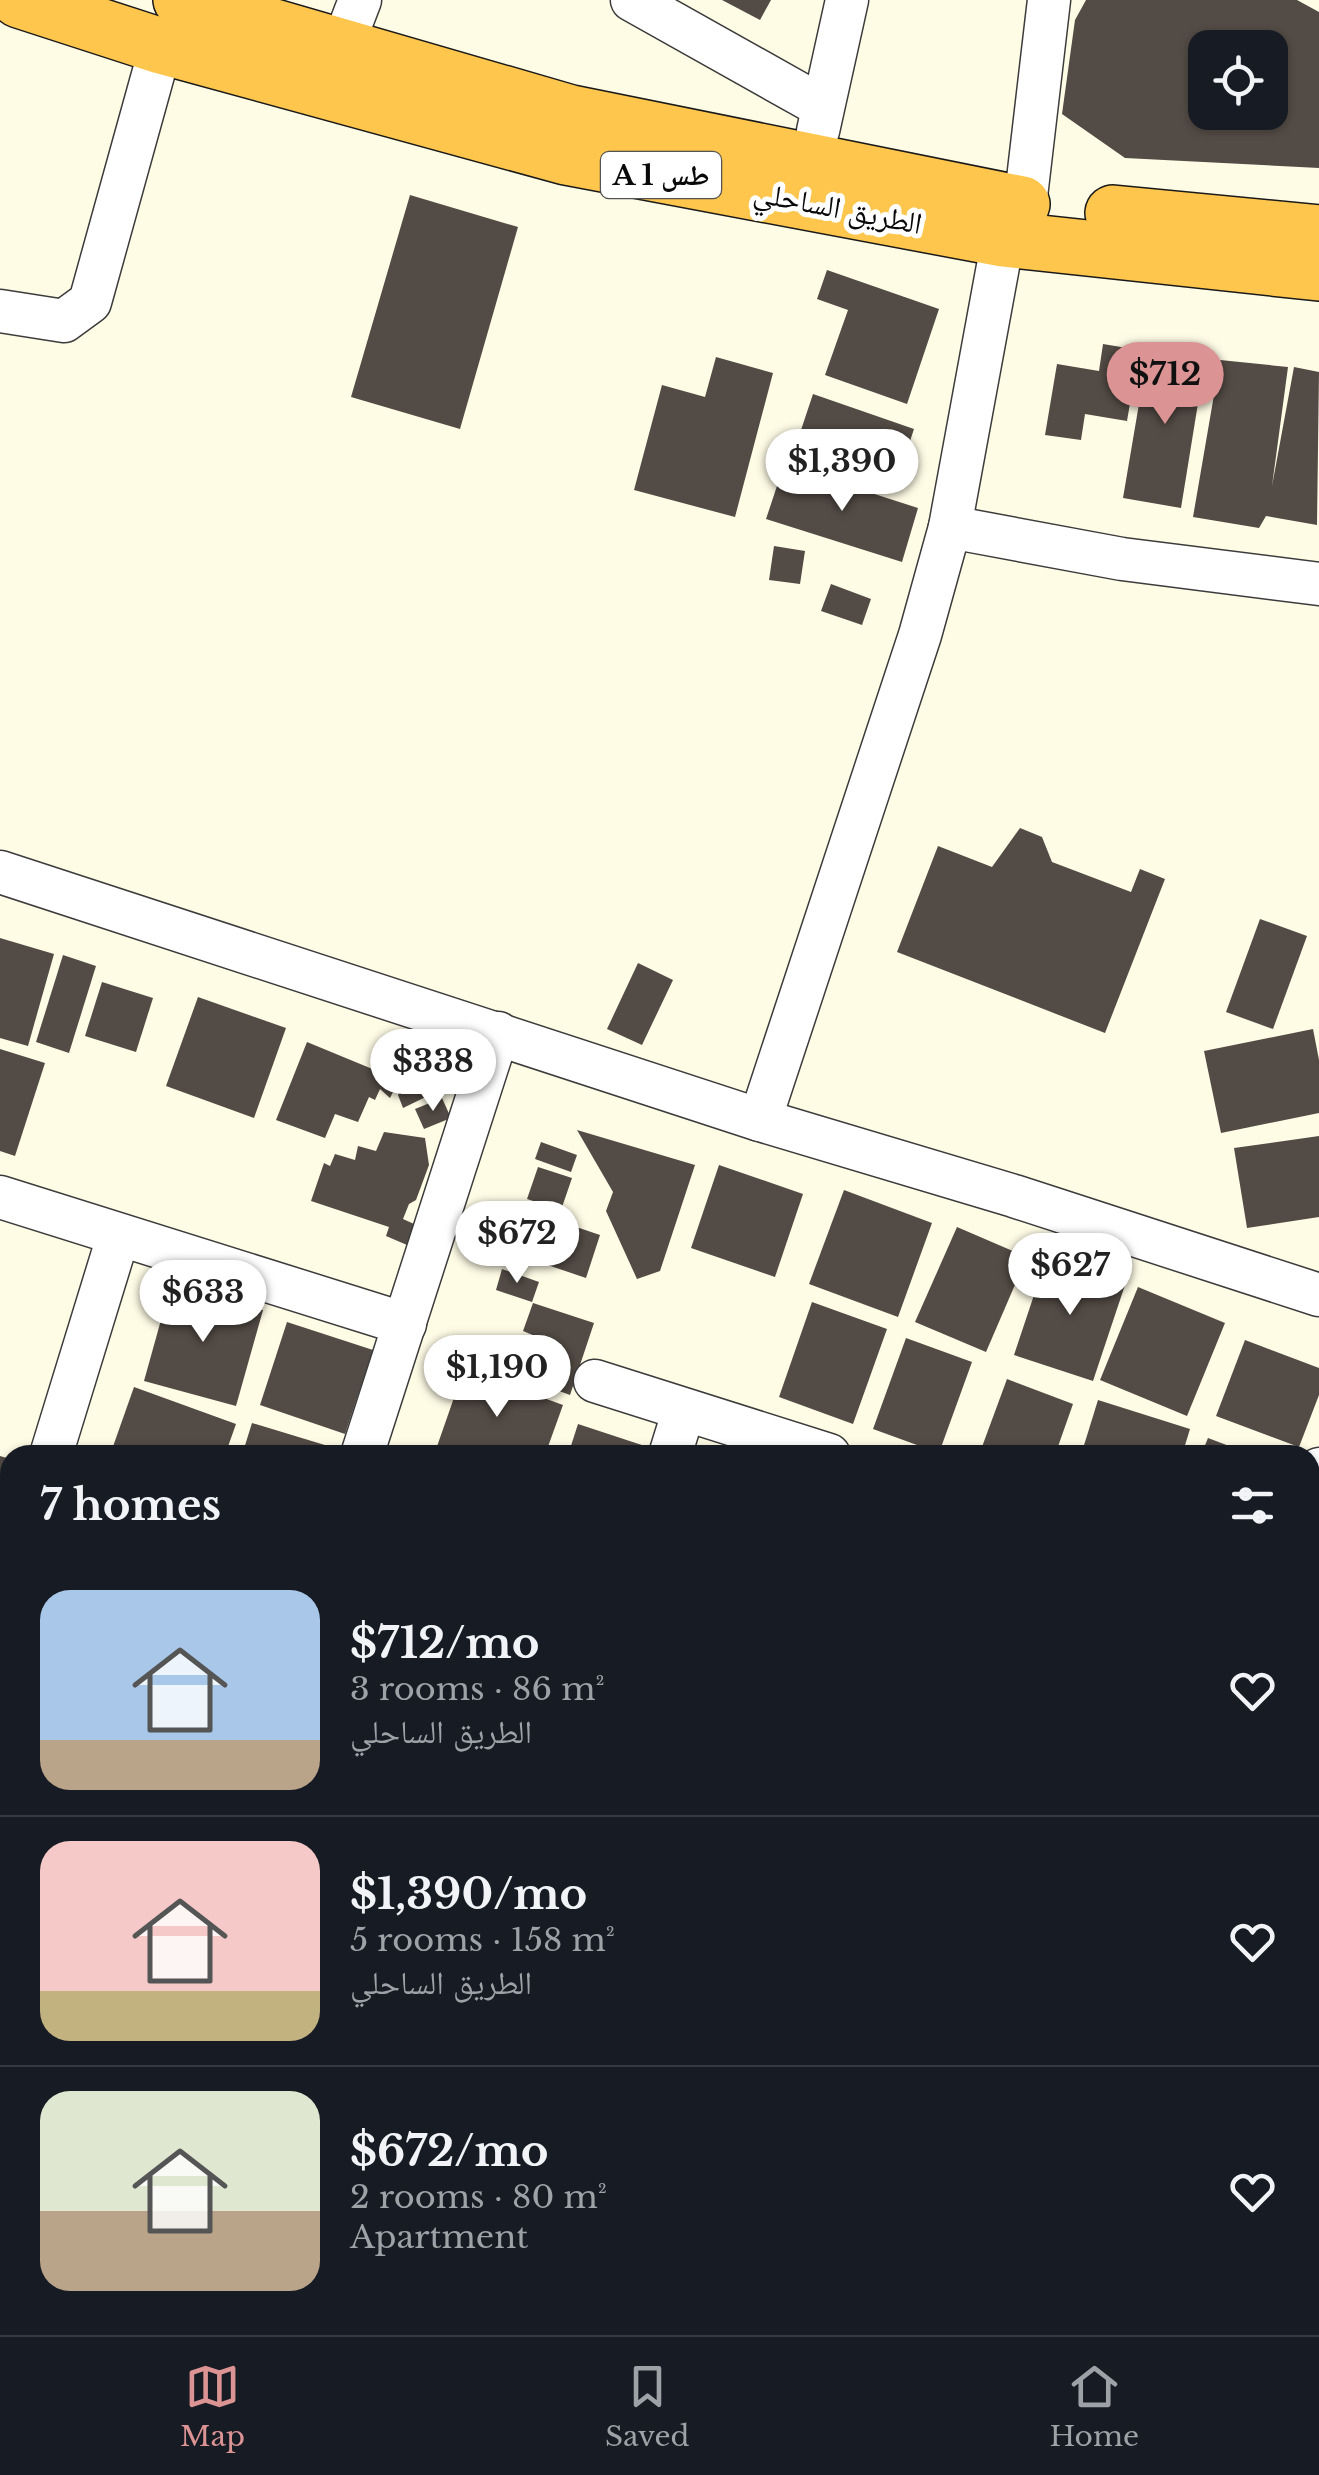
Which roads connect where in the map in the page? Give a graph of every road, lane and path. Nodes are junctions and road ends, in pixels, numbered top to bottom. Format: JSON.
{"nodes":[{"id":1,"x":19,"y":0,"type":"edge"},
{"id":2,"x":632,"y":0,"type":"edge"},
{"id":3,"x":847,"y":0,"type":"edge"},
{"id":4,"x":1049,"y":0,"type":"edge"},
{"id":5,"x":171,"y":23,"type":"edge"},
{"id":6,"x":351,"y":24,"type":"edge"},
{"id":7,"x":821,"y":106,"type":"junction"},
{"id":8,"x":813,"y":162,"type":"junction"},
{"id":9,"x":1014,"y":222,"type":"junction"},
{"id":10,"x":1319,"y":233,"type":"edge"},
{"id":11,"x":1319,"y":274,"type":"edge"},
{"id":12,"x":0,"y":311,"type":"edge"},
{"id":13,"x":950,"y":527,"type":"junction"},
{"id":14,"x":1319,"y":584,"type":"edge"},
{"id":15,"x":0,"y":872,"type":"edge"},
{"id":16,"x":498,"y":1033,"type":"junction"},
{"id":17,"x":760,"y":1120,"type":"junction"},
{"id":18,"x":0,"y":1198,"type":"edge"},
{"id":19,"x":118,"y":1236,"type":"junction"},
{"id":20,"x":1319,"y":1295,"type":"edge"},
{"id":21,"x":405,"y":1324,"type":"junction"},
{"id":22,"x":596,"y":1381,"type":"dead end"},
{"id":23,"x":684,"y":1410,"type":"junction"},
{"id":24,"x":54,"y":1445,"type":"edge"},
{"id":25,"x":365,"y":1445,"type":"edge"},
{"id":26,"x":673,"y":1445,"type":"edge"},
{"id":27,"x":797,"y":1445,"type":"edge"}],
"edges":[{"from":1,"to":5,"type":"highway","name":"الطريق الساحلي","number":"A 1 طس"},
{"from":2,"to":7,"type":"street"},
{"from":3,"to":7,"type":"street"},
{"from":4,"to":9,"type":"street"},
{"from":5,"to":6,"type":"highway","name":"الطريق الساحلي","number":"A 1 طس"},
{"from":5,"to":9,"type":"highway","name":"الطريق الساحلي","number":"A 1 طس"},
{"from":5,"to":12,"type":"street"},
{"from":6,"to":8,"type":"highway","name":"الطريق الساحلي","number":"A 1 طس"},
{"from":7,"to":8,"type":"street"},
{"from":8,"to":9,"type":"highway","name":"الطريق الساحلي","number":"A 1 طس"},
{"from":9,"to":10,"type":"highway","name":"الطريق الساحلي","number":"A 1 طس"},
{"from":9,"to":11,"type":"highway","name":"الطريق الساحلي","number":"A 1 طس"},
{"from":9,"to":13,"type":"street"},
{"from":13,"to":14,"type":"street"},
{"from":13,"to":17,"type":"street"},
{"from":15,"to":16,"type":"street"},
{"from":16,"to":17,"type":"street"},
{"from":16,"to":21,"type":"street"},
{"from":17,"to":20,"type":"street"},
{"from":18,"to":19,"type":"street"},
{"from":19,"to":21,"type":"street"},
{"from":19,"to":24,"type":"street"},
{"from":21,"to":25,"type":"street"},
{"from":22,"to":23,"type":"street"},
{"from":23,"to":26,"type":"street"},
{"from":23,"to":27,"type":"street"}]}
